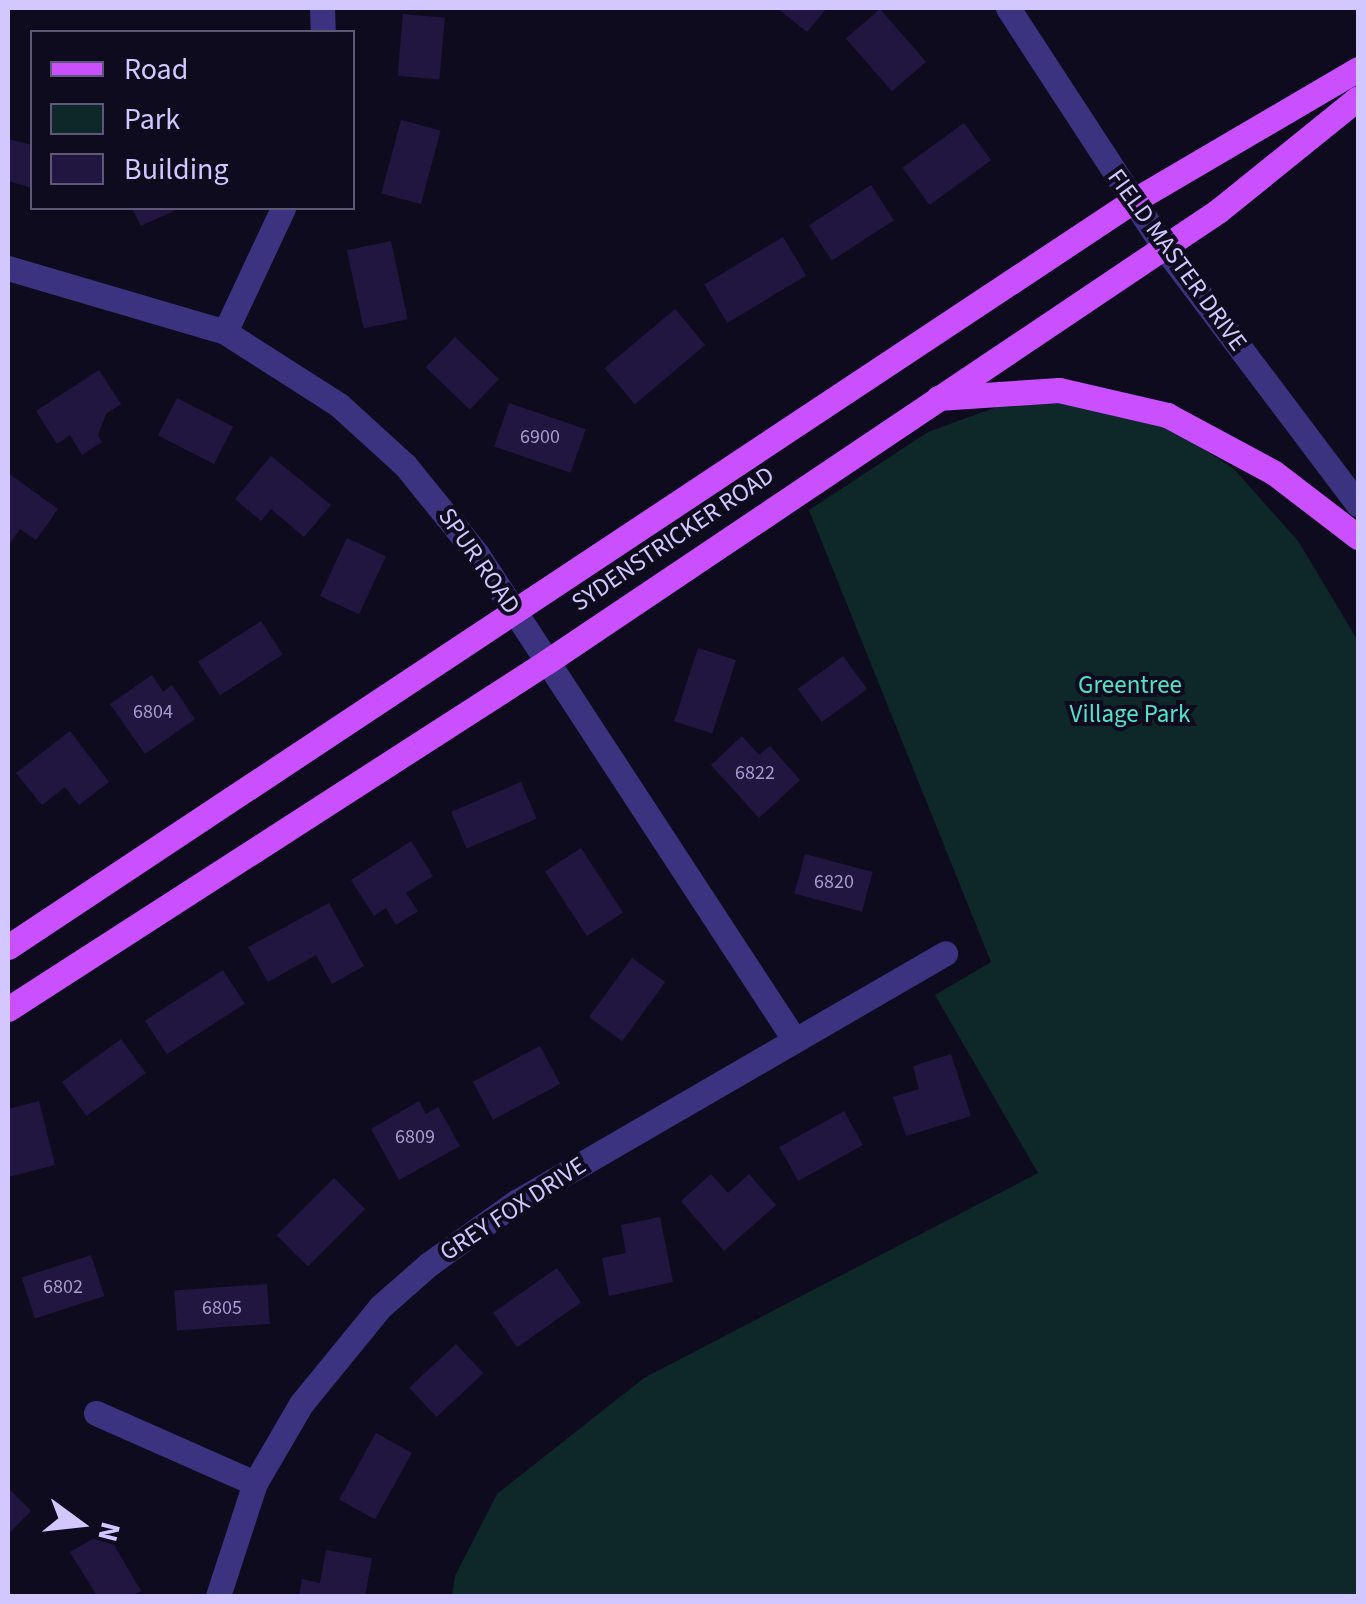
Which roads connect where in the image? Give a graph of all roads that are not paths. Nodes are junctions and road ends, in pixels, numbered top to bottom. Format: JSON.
{"nodes":[{"id":1,"x":1008,"y":8,"type":"edge"},
{"id":2,"x":1358,"y":69,"type":"edge"},
{"id":3,"x":1358,"y":98,"type":"edge"},
{"id":4,"x":1132,"y":201,"type":"junction"},
{"id":5,"x":282,"y":210,"type":"edge"},
{"id":6,"x":1164,"y":247,"type":"junction"},
{"id":7,"x":8,"y":268,"type":"edge"},
{"id":8,"x":225,"y":332,"type":"junction"},
{"id":9,"x":933,"y":398,"type":"junction"},
{"id":10,"x":1358,"y":504,"type":"edge"},
{"id":11,"x":1358,"y":537,"type":"edge"},
{"id":12,"x":517,"y":614,"type":"junction"},
{"id":13,"x":548,"y":662,"type":"junction"},
{"id":14,"x":8,"y":948,"type":"edge"},
{"id":15,"x":945,"y":953,"type":"dead end"},
{"id":16,"x":8,"y":1009,"type":"edge"},
{"id":17,"x":794,"y":1039,"type":"junction"},
{"id":18,"x":96,"y":1413,"type":"dead end"},
{"id":19,"x":255,"y":1482,"type":"junction"},
{"id":20,"x":218,"y":1596,"type":"edge"}],
"edges":[{"from":1,"to":4,"type":"street","name":"FIELD MASTER DRIVE"},
{"from":2,"to":4,"type":"main road","name":"SYDENSTRICKER ROAD"},
{"from":3,"to":6,"type":"main road","name":"SYDENSTRICKER ROAD"},
{"from":4,"to":6,"type":"street","name":"FIELD MASTER DRIVE"},
{"from":4,"to":12,"type":"main road","name":"SYDENSTRICKER ROAD"},
{"from":5,"to":8,"type":"street"},
{"from":6,"to":9,"type":"main road","name":"SYDENSTRICKER ROAD"},
{"from":6,"to":10,"type":"street","name":"FIELD MASTER DRIVE"},
{"from":7,"to":8,"type":"street","name":"SPUR ROAD"},
{"from":8,"to":12,"type":"street","name":"SPUR ROAD"},
{"from":9,"to":11,"type":"main road"},
{"from":9,"to":13,"type":"main road","name":"SYDENSTRICKER ROAD"},
{"from":12,"to":13,"type":"street","name":"SPUR ROAD"},
{"from":12,"to":14,"type":"main road","name":"SYDENSTRICKER ROAD"},
{"from":13,"to":16,"type":"main road","name":"SYDENSTRICKER ROAD"},
{"from":13,"to":17,"type":"street","name":"SPUR ROAD"},
{"from":15,"to":17,"type":"street","name":"GREY FOX DRIVE"},
{"from":17,"to":19,"type":"street","name":"GREY FOX DRIVE"},
{"from":18,"to":19,"type":"street"},
{"from":19,"to":20,"type":"street","name":"GREY FOX DRIVE"}]}
